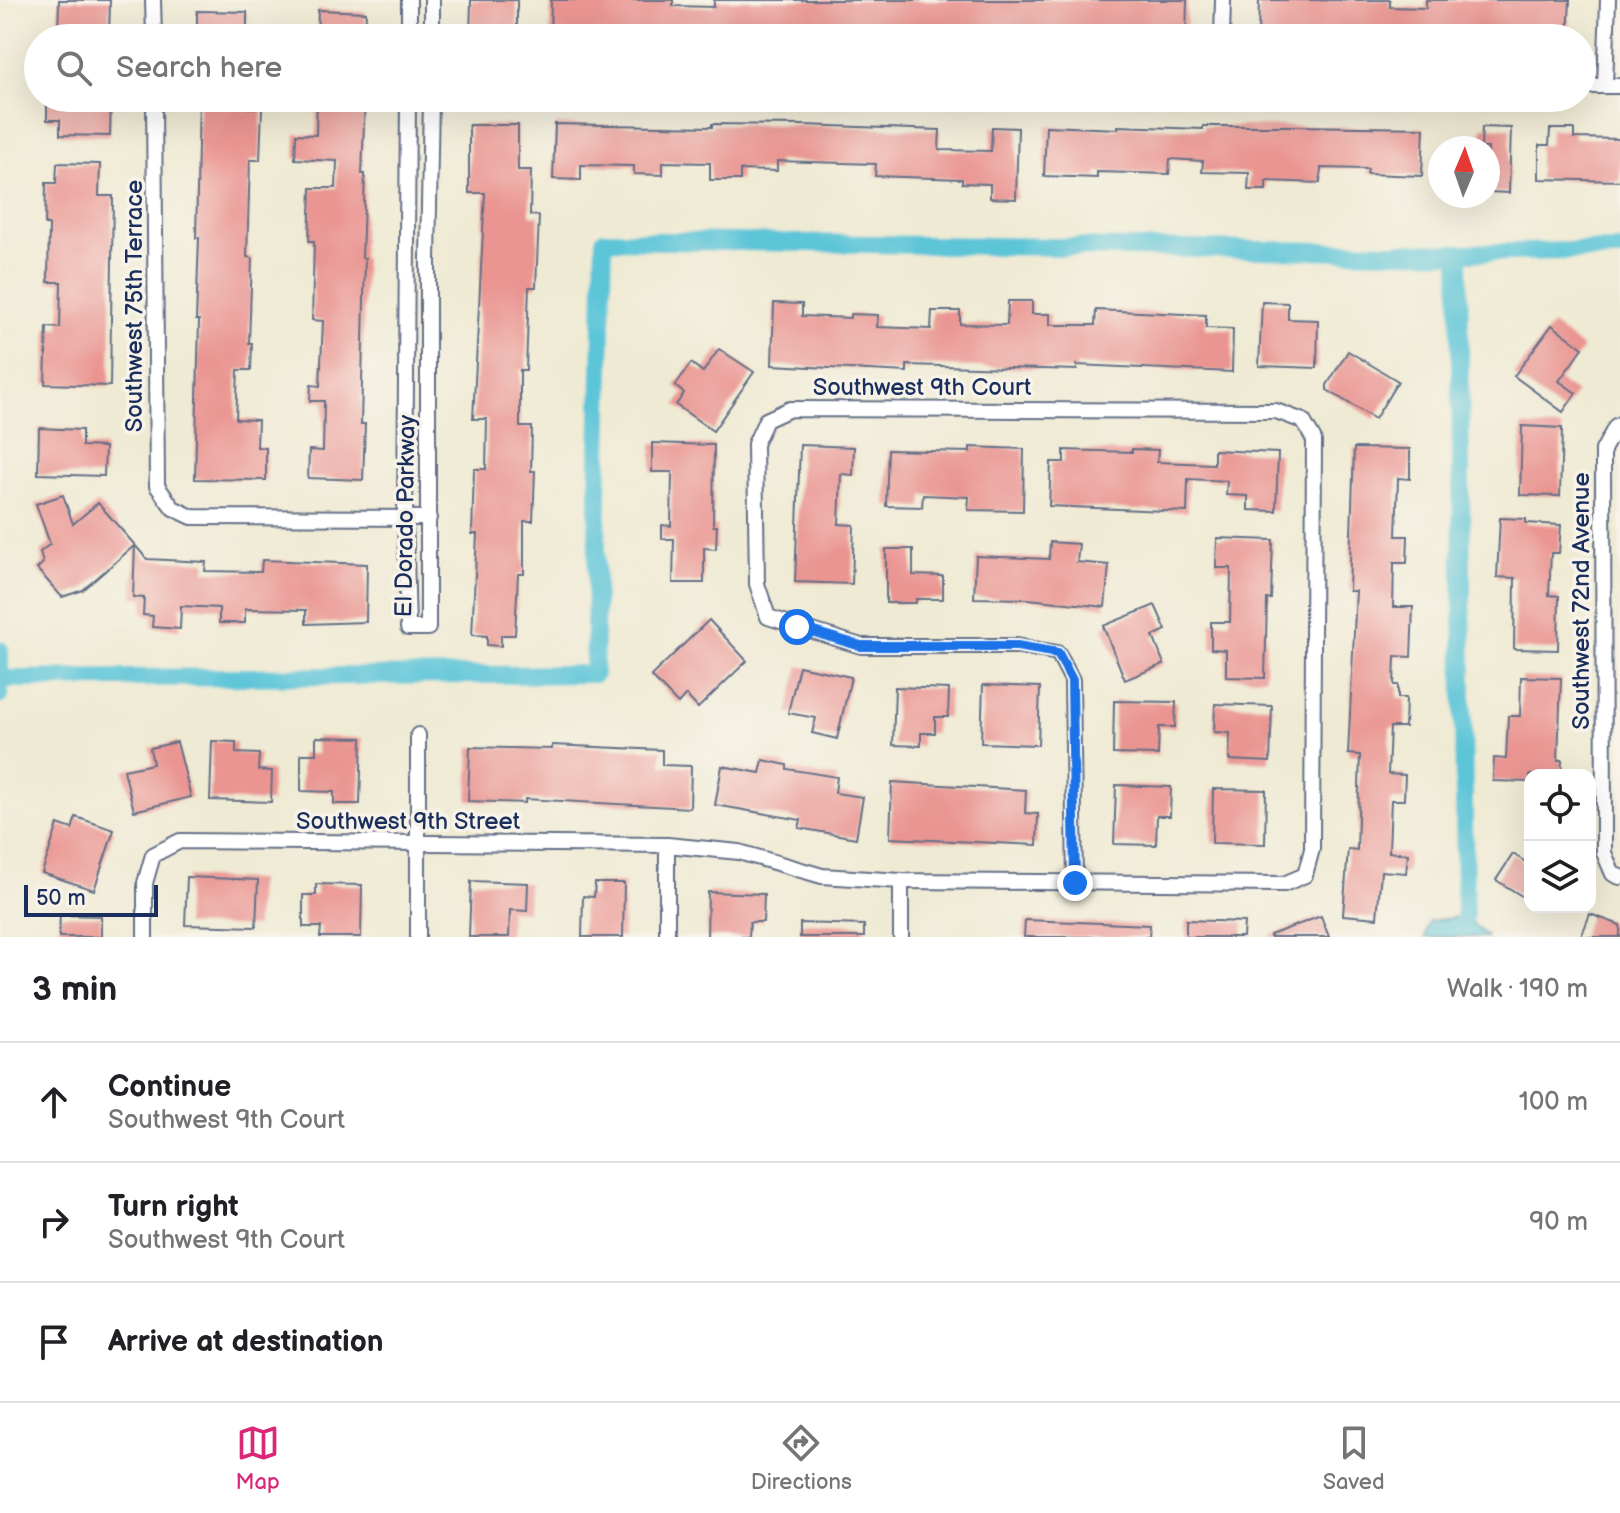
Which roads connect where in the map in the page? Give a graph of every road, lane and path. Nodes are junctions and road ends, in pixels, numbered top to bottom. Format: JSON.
{"nodes":[{"id":1,"x":153,"y":0,"type":"edge"},
{"id":2,"x":409,"y":0,"type":"edge"},
{"id":3,"x":432,"y":0,"type":"edge"},
{"id":4,"x":1223,"y":0,"type":"edge"},
{"id":5,"x":1608,"y":0,"type":"edge"},
{"id":6,"x":154,"y":24,"type":"edge"},
{"id":7,"x":409,"y":24,"type":"edge"},
{"id":8,"x":432,"y":24,"type":"edge"},
{"id":9,"x":1222,"y":24,"type":"edge"},
{"id":10,"x":1613,"y":86,"type":"edge"},
{"id":11,"x":154,"y":112,"type":"edge"},
{"id":12,"x":408,"y":112,"type":"edge"},
{"id":13,"x":431,"y":112,"type":"edge"},
{"id":14,"x":1618,"y":425,"type":"edge"},
{"id":15,"x":429,"y":518,"type":"junction"},
{"id":16,"x":405,"y":519,"type":"junction"},
{"id":17,"x":1602,"y":649,"type":"junction"},
{"id":18,"x":1620,"y":649,"type":"edge"},
{"id":19,"x":418,"y":735,"type":"dead end"},
{"id":20,"x":418,"y":842,"type":"junction"},
{"id":21,"x":667,"y":845,"type":"junction"},
{"id":22,"x":1616,"y":876,"type":"edge"},
{"id":23,"x":901,"y":881,"type":"junction"},
{"id":24,"x":1075,"y":883,"type":"junction"},
{"id":25,"x":145,"y":937,"type":"edge"},
{"id":26,"x":418,"y":937,"type":"edge"},
{"id":27,"x":667,"y":937,"type":"edge"},
{"id":28,"x":901,"y":937,"type":"edge"}],
"edges":[{"from":1,"to":6,"type":"street"},
{"from":2,"to":7,"type":"street"},
{"from":3,"to":8,"type":"street"},
{"from":4,"to":9,"type":"street"},
{"from":5,"to":10,"type":"street"},
{"from":11,"to":16,"type":"street","name":"Southwest 75th Terrace"},
{"from":12,"to":16,"type":"street","name":"El Dorado Parkway"},
{"from":13,"to":15,"type":"street","name":"El Dorado Parkway"},
{"from":14,"to":17,"type":"street","name":"Southwest 72nd Avenue"},
{"from":15,"to":16,"type":"street"},
{"from":15,"to":16,"type":"street","name":"El Dorado Parkway"},
{"from":17,"to":18,"type":"street"},
{"from":17,"to":22,"type":"street","name":"Southwest 72nd Avenue"},
{"from":19,"to":20,"type":"street"},
{"from":20,"to":21,"type":"street","name":"Southwest 9th Street"},
{"from":20,"to":25,"type":"street","name":"Southwest 9th Street"},
{"from":20,"to":26,"type":"street"},
{"from":21,"to":23,"type":"street","name":"Southwest 9th Street"},
{"from":21,"to":27,"type":"street"},
{"from":23,"to":24,"type":"street"},
{"from":23,"to":28,"type":"street"},
{"from":24,"to":24,"type":"street","name":"Southwest 9th Court"}]}
